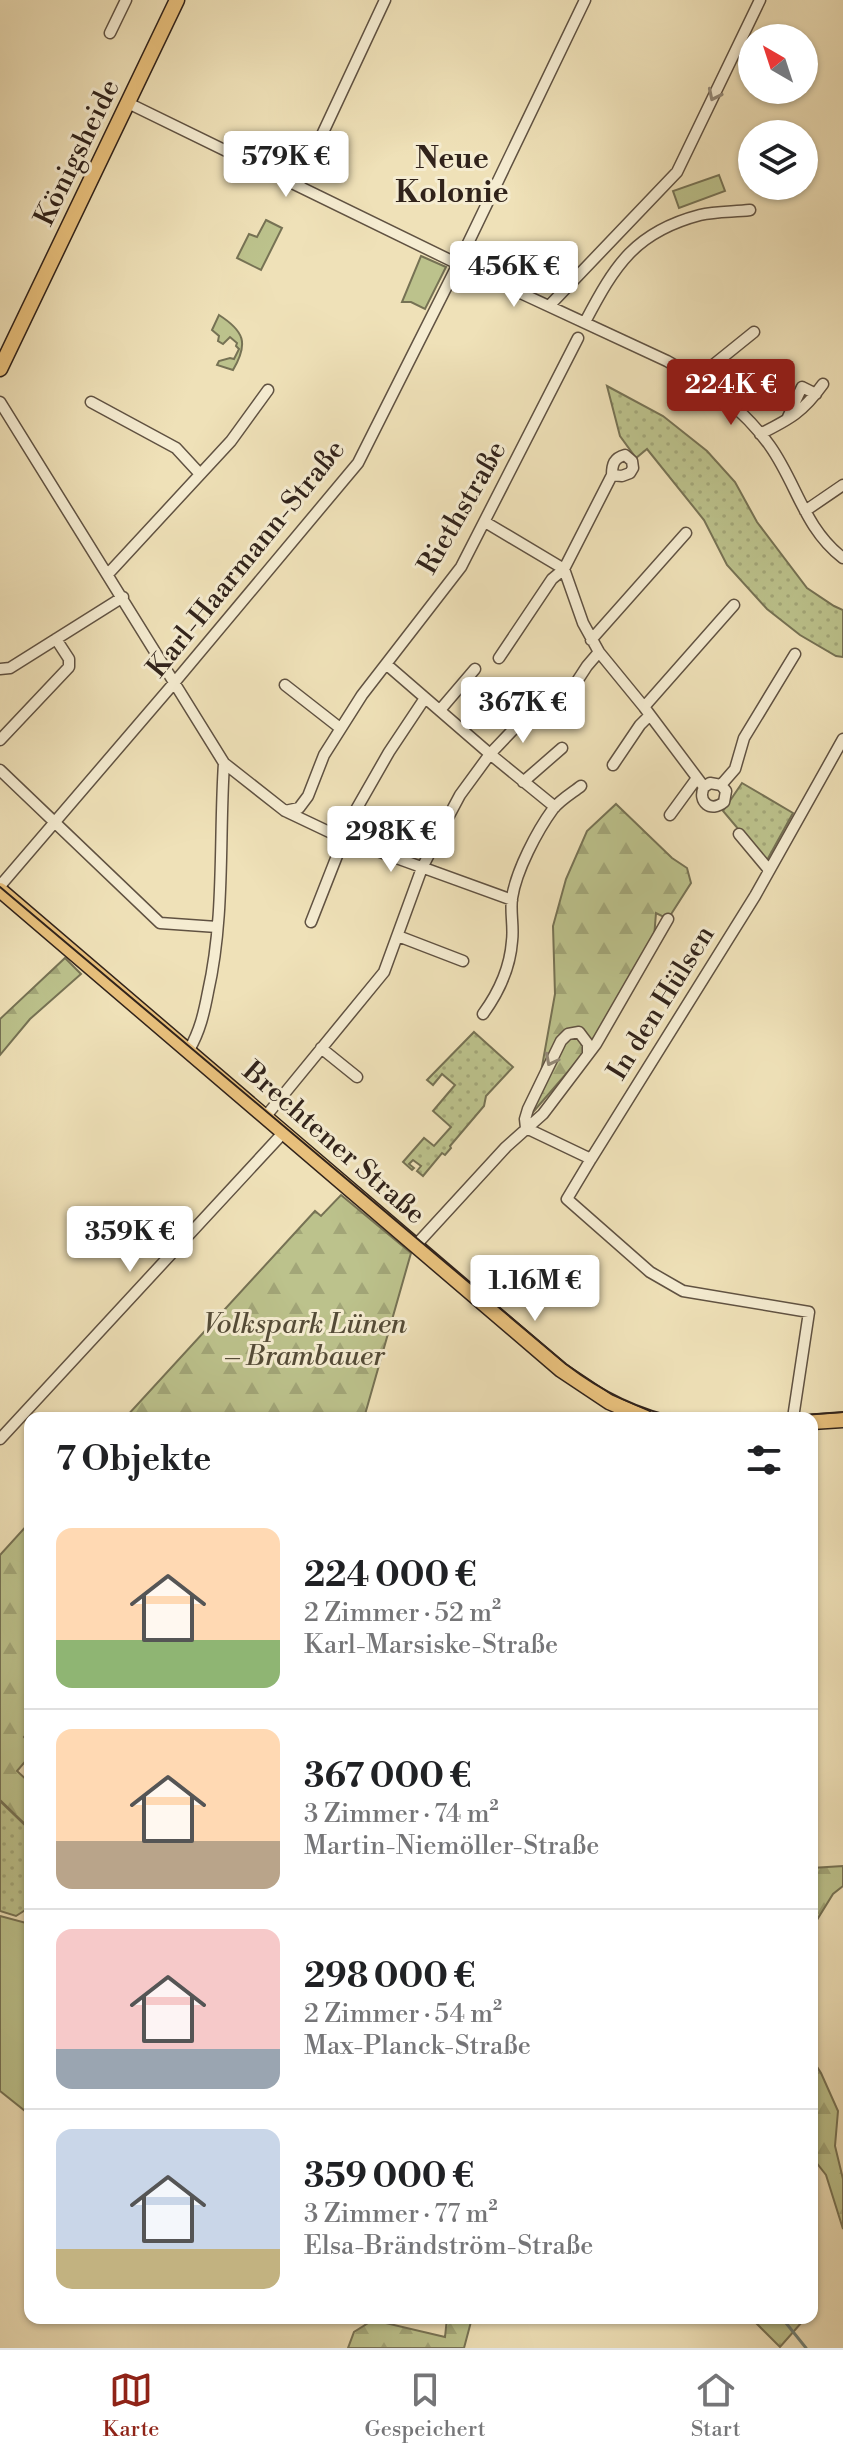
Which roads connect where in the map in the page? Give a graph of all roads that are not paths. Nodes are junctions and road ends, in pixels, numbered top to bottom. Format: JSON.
{"nodes":[{"id":1,"x":126,"y":0,"type":"edge"},
{"id":2,"x":177,"y":0,"type":"edge"},
{"id":3,"x":385,"y":0,"type":"edge"},
{"id":4,"x":585,"y":0,"type":"edge"},
{"id":5,"x":760,"y":0,"type":"edge"},
{"id":6,"x":110,"y":33,"type":"dead end"},
{"id":7,"x":128,"y":103,"type":"junction"},
{"id":8,"x":298,"y":186,"type":"junction"},
{"id":9,"x":750,"y":210,"type":"dead end"},
{"id":10,"x":458,"y":264,"type":"junction"},
{"id":11,"x":549,"y":306,"type":"junction"},
{"id":12,"x":585,"y":322,"type":"junction"},
{"id":13,"x":754,"y":332,"type":"dead end"},
{"id":14,"x":578,"y":338,"type":"dead end"},
{"id":15,"x":0,"y":369,"type":"edge"},
{"id":16,"x":697,"y":378,"type":"junction"},
{"id":17,"x":820,"y":389,"type":"dead end"},
{"id":18,"x":268,"y":390,"type":"dead end"},
{"id":19,"x":0,"y":402,"type":"edge"},
{"id":20,"x":91,"y":402,"type":"dead end"},
{"id":21,"x":760,"y":434,"type":"junction"},
{"id":22,"x":200,"y":474,"type":"junction"},
{"id":23,"x":612,"y":475,"type":"dead end"},
{"id":24,"x":843,"y":485,"type":"edge"},
{"id":25,"x":805,"y":511,"type":"junction"},
{"id":26,"x":485,"y":522,"type":"junction"},
{"id":27,"x":686,"y":533,"type":"dead end"},
{"id":28,"x":843,"y":558,"type":"edge"},
{"id":29,"x":564,"y":569,"type":"junction"},
{"id":30,"x":108,"y":574,"type":"junction"},
{"id":31,"x":123,"y":597,"type":"junction"},
{"id":32,"x":734,"y":605,"type":"dead end"},
{"id":33,"x":56,"y":639,"type":"junction"},
{"id":34,"x":591,"y":640,"type":"junction"},
{"id":35,"x":599,"y":652,"type":"junction"},
{"id":36,"x":795,"y":654,"type":"dead end"},
{"id":37,"x":499,"y":658,"type":"dead end"},
{"id":38,"x":386,"y":664,"type":"junction"},
{"id":39,"x":475,"y":669,"type":"dead end"},
{"id":40,"x":1,"y":671,"type":"edge"},
{"id":41,"x":174,"y":683,"type":"junction"},
{"id":42,"x":285,"y":685,"type":"dead end"},
{"id":43,"x":425,"y":698,"type":"junction"},
{"id":44,"x":440,"y":710,"type":"junction"},
{"id":45,"x":531,"y":711,"type":"dead end"},
{"id":46,"x":647,"y":711,"type":"junction"},
{"id":47,"x":557,"y":712,"type":"dead end"},
{"id":48,"x":340,"y":728,"type":"junction"},
{"id":49,"x":843,"y":739,"type":"edge"},
{"id":50,"x":0,"y":740,"type":"edge"},
{"id":51,"x":562,"y":748,"type":"dead end"},
{"id":52,"x":490,"y":754,"type":"junction"},
{"id":53,"x":224,"y":763,"type":"junction"},
{"id":54,"x":613,"y":765,"type":"dead end"},
{"id":55,"x":0,"y":770,"type":"edge"},
{"id":56,"x":523,"y":782,"type":"junction"},
{"id":57,"x":701,"y":783,"type":"junction"},
{"id":58,"x":721,"y":785,"type":"junction"},
{"id":59,"x":581,"y":786,"type":"dead end"},
{"id":60,"x":555,"y":807,"type":"junction"},
{"id":61,"x":285,"y":811,"type":"junction"},
{"id":62,"x":670,"y":815,"type":"dead end"},
{"id":63,"x":55,"y":822,"type":"junction"},
{"id":64,"x":739,"y":834,"type":"dead end"},
{"id":65,"x":344,"y":839,"type":"junction"},
{"id":66,"x":422,"y":868,"type":"junction"},
{"id":67,"x":769,"y":870,"type":"junction"},
{"id":68,"x":0,"y":888,"type":"edge"},
{"id":69,"x":512,"y":900,"type":"junction"},
{"id":70,"x":668,"y":919,"type":"dead end"},
{"id":71,"x":311,"y":922,"type":"dead end"},
{"id":72,"x":217,"y":927,"type":"junction"},
{"id":73,"x":398,"y":936,"type":"junction"},
{"id":74,"x":463,"y":961,"type":"dead end"},
{"id":75,"x":483,"y":1014,"type":"dead end"},
{"id":76,"x":321,"y":1048,"type":"junction"},
{"id":77,"x":189,"y":1050,"type":"junction"},
{"id":78,"x":588,"y":1054,"type":"junction"},
{"id":79,"x":357,"y":1077,"type":"dead end"},
{"id":80,"x":266,"y":1116,"type":"junction"},
{"id":81,"x":526,"y":1128,"type":"junction"},
{"id":82,"x":284,"y":1132,"type":"junction"},
{"id":83,"x":591,"y":1159,"type":"junction"},
{"id":84,"x":416,"y":1245,"type":"junction"},
{"id":85,"x":25,"y":1412,"type":"edge"},
{"id":86,"x":632,"y":1412,"type":"edge"},
{"id":87,"x":794,"y":1412,"type":"edge"},
{"id":88,"x":24,"y":1413,"type":"edge"},
{"id":89,"x":843,"y":1420,"type":"edge"},
{"id":90,"x":818,"y":1422,"type":"edge"},
{"id":91,"x":0,"y":1439,"type":"edge"}],
"edges":[{"from":1,"to":6,"type":"street"},
{"from":2,"to":7,"type":"main road","name":"Königsheide"},
{"from":3,"to":8,"type":"street"},
{"from":4,"to":10,"type":"street","name":"Karl-Haarmann-Straße"},
{"from":5,"to":11,"type":"street","one_way":true},
{"from":7,"to":8,"type":"street"},
{"from":7,"to":15,"type":"main road","name":"Königsheide"},
{"from":8,"to":10,"type":"street"},
{"from":9,"to":12,"type":"street"},
{"from":10,"to":11,"type":"street"},
{"from":10,"to":41,"type":"street","name":"Karl-Haarmann-Straße"},
{"from":11,"to":12,"type":"street"},
{"from":12,"to":16,"type":"street"},
{"from":13,"to":16,"type":"street"},
{"from":14,"to":26,"type":"street","name":"Riethstraße"},
{"from":16,"to":21,"type":"street"},
{"from":17,"to":21,"type":"street"},
{"from":18,"to":22,"type":"street"},
{"from":19,"to":30,"type":"street"},
{"from":20,"to":22,"type":"street"},
{"from":21,"to":25,"type":"street"},
{"from":22,"to":30,"type":"street"},
{"from":23,"to":29,"type":"street"},
{"from":24,"to":25,"type":"street"},
{"from":25,"to":28,"type":"street"},
{"from":26,"to":29,"type":"street"},
{"from":26,"to":38,"type":"street","name":"Riethstraße"},
{"from":27,"to":34,"type":"street"},
{"from":29,"to":34,"type":"street"},
{"from":29,"to":37,"type":"street"},
{"from":30,"to":31,"type":"street"},
{"from":31,"to":33,"type":"street"},
{"from":31,"to":41,"type":"street"},
{"from":32,"to":46,"type":"street"},
{"from":33,"to":40,"type":"street"},
{"from":33,"to":50,"type":"street"},
{"from":34,"to":35,"type":"street"},
{"from":35,"to":46,"type":"street"},
{"from":35,"to":47,"type":"street"},
{"from":36,"to":58,"type":"street"},
{"from":38,"to":43,"type":"street"},
{"from":38,"to":48,"type":"street","name":"Riethstraße"},
{"from":39,"to":44,"type":"street"},
{"from":41,"to":53,"type":"street"},
{"from":41,"to":63,"type":"street","name":"Karl-Haarmann-Straße"},
{"from":42,"to":48,"type":"street"},
{"from":43,"to":44,"type":"street"},
{"from":43,"to":65,"type":"street"},
{"from":44,"to":52,"type":"street"},
{"from":45,"to":52,"type":"street"},
{"from":46,"to":54,"type":"street"},
{"from":46,"to":57,"type":"street"},
{"from":48,"to":61,"type":"street","name":"Riethstraße"},
{"from":49,"to":67,"type":"street","name":"In den Hülsen"},
{"from":51,"to":56,"type":"street"},
{"from":52,"to":56,"type":"street"},
{"from":52,"to":66,"type":"street"},
{"from":53,"to":61,"type":"street"},
{"from":53,"to":72,"type":"street"},
{"from":55,"to":63,"type":"street"},
{"from":56,"to":60,"type":"street"},
{"from":57,"to":58,"type":"street"},
{"from":57,"to":58,"type":"street"},
{"from":57,"to":62,"type":"street"},
{"from":59,"to":60,"type":"street"},
{"from":60,"to":69,"type":"street"},
{"from":61,"to":65,"type":"street"},
{"from":63,"to":68,"type":"street","name":"Karl-Haarmann-Straße"},
{"from":63,"to":72,"type":"street"},
{"from":64,"to":67,"type":"street"},
{"from":65,"to":66,"type":"street"},
{"from":65,"to":71,"type":"street"},
{"from":66,"to":69,"type":"street"},
{"from":66,"to":73,"type":"street"},
{"from":67,"to":83,"type":"street","name":"In den Hülsen"},
{"from":68,"to":77,"type":"main road","name":"Brechtener Straße"},
{"from":69,"to":75,"type":"street"},
{"from":70,"to":78,"type":"street"},
{"from":72,"to":77,"type":"street"},
{"from":73,"to":74,"type":"street"},
{"from":73,"to":76,"type":"street"},
{"from":76,"to":79,"type":"street"},
{"from":76,"to":80,"type":"street"},
{"from":77,"to":80,"type":"main road","name":"Brechtener Straße"},
{"from":78,"to":81,"type":"street"},
{"from":78,"to":81,"type":"street","one_way":true},
{"from":80,"to":82,"type":"main road","name":"Brechtener Straße"},
{"from":81,"to":83,"type":"street"},
{"from":81,"to":84,"type":"street"},
{"from":82,"to":84,"type":"main road","name":"Brechtener Straße"},
{"from":82,"to":85,"type":"street"},
{"from":83,"to":87,"type":"street","name":"In den Hülsen"},
{"from":84,"to":86,"type":"main road","name":"Brechtener Straße"},
{"from":88,"to":91,"type":"street"},
{"from":89,"to":90,"type":"main road"}]}
